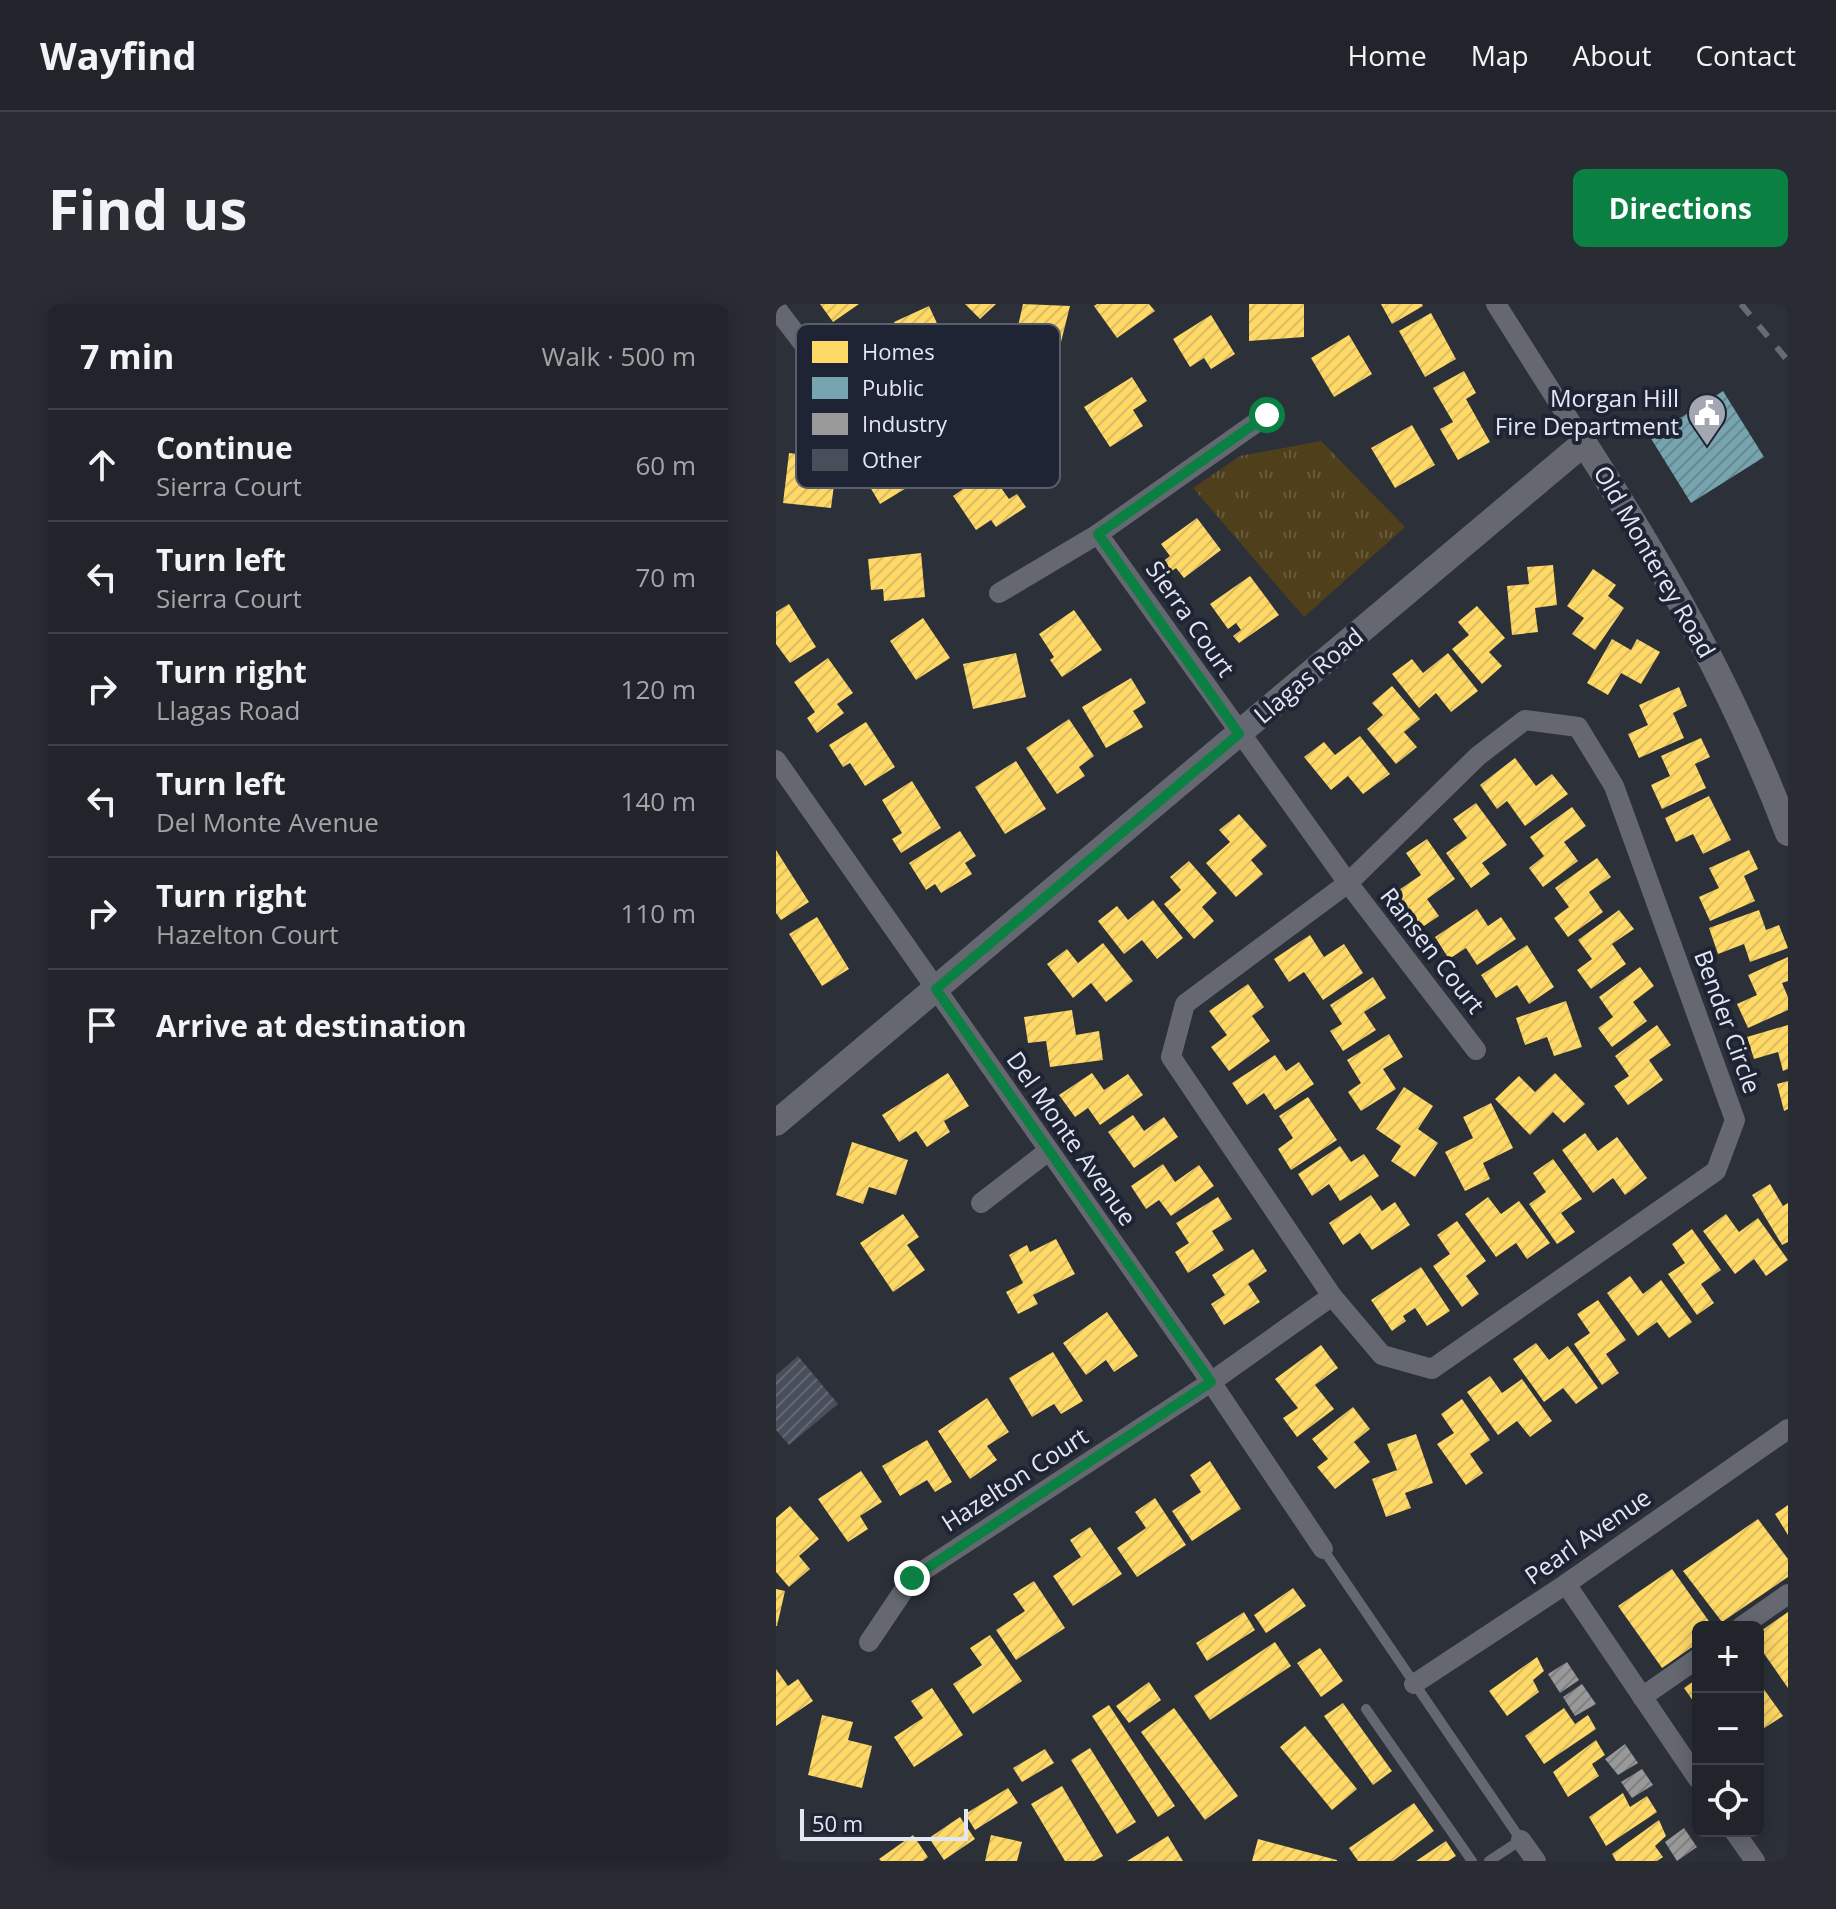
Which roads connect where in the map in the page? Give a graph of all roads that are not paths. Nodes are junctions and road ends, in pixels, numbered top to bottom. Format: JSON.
{"nodes":[{"id":1,"x":1496,"y":304,"type":"edge"},
{"id":2,"x":776,"y":308,"type":"edge"},
{"id":3,"x":796,"y":334,"type":"edge"},
{"id":4,"x":1267,"y":415,"type":"dead end"},
{"id":5,"x":1584,"y":443,"type":"junction"},
{"id":6,"x":1098,"y":534,"type":"junction"},
{"id":7,"x":999,"y":593,"type":"dead end"},
{"id":8,"x":1239,"y":734,"type":"junction"},
{"id":9,"x":776,"y":760,"type":"edge"},
{"id":10,"x":1788,"y":833,"type":"edge"},
{"id":11,"x":1348,"y":883,"type":"junction"},
{"id":12,"x":936,"y":989,"type":"junction"},
{"id":13,"x":1476,"y":1050,"type":"dead end"},
{"id":14,"x":776,"y":1123,"type":"edge"},
{"id":15,"x":1047,"y":1152,"type":"junction"},
{"id":16,"x":981,"y":1203,"type":"dead end"},
{"id":17,"x":1332,"y":1296,"type":"junction"},
{"id":18,"x":1211,"y":1382,"type":"junction"},
{"id":19,"x":1788,"y":1429,"type":"edge"},
{"id":20,"x":1323,"y":1549,"type":"joint"},
{"id":21,"x":1566,"y":1584,"type":"junction"},
{"id":22,"x":1788,"y":1594,"type":"edge"},
{"id":23,"x":1750,"y":1621,"type":"edge"},
{"id":24,"x":869,"y":1642,"type":"dead end"},
{"id":25,"x":1692,"y":1662,"type":"edge"},
{"id":26,"x":1414,"y":1684,"type":"junction"},
{"id":27,"x":1642,"y":1697,"type":"junction"},
{"id":28,"x":1366,"y":1709,"type":"dead end"},
{"id":29,"x":1692,"y":1770,"type":"edge"},
{"id":30,"x":1738,"y":1837,"type":"edge"},
{"id":31,"x":1521,"y":1840,"type":"junction"},
{"id":32,"x":1472,"y":1861,"type":"edge"},
{"id":33,"x":1489,"y":1861,"type":"edge"},
{"id":34,"x":1536,"y":1861,"type":"edge"},
{"id":35,"x":1755,"y":1861,"type":"edge"}],
"edges":[{"from":1,"to":5,"type":"street","name":"Old Monterey Road"},
{"from":2,"to":3,"type":"street"},
{"from":4,"to":6,"type":"street"},
{"from":5,"to":8,"type":"street","name":"Llagas Road"},
{"from":5,"to":10,"type":"street","name":"Old Monterey Road"},
{"from":6,"to":7,"type":"street"},
{"from":6,"to":8,"type":"street","name":"Sierra Court"},
{"from":8,"to":11,"type":"street"},
{"from":8,"to":12,"type":"street","name":"Llagas Road"},
{"from":9,"to":12,"type":"street","name":"Del Monte Avenue"},
{"from":11,"to":13,"type":"street","name":"Ransen Court"},
{"from":11,"to":17,"type":"street","name":"Bender Circle"},
{"from":11,"to":17,"type":"street","name":"Bender Circle"},
{"from":12,"to":14,"type":"street","name":"Llagas Road"},
{"from":12,"to":15,"type":"street","name":"Del Monte Avenue"},
{"from":15,"to":16,"type":"street"},
{"from":15,"to":18,"type":"street","name":"Del Monte Avenue"},
{"from":17,"to":18,"type":"street"},
{"from":18,"to":20,"type":"street","name":"Del Monte Avenue"},
{"from":18,"to":24,"type":"street","name":"Hazelton Court"},
{"from":19,"to":21,"type":"street","name":"Pearl Avenue"},
{"from":20,"to":26,"type":"lane"},
{"from":21,"to":26,"type":"street","name":"Pearl Avenue"},
{"from":21,"to":27,"type":"street"},
{"from":22,"to":23,"type":"street"},
{"from":25,"to":27,"type":"street"},
{"from":26,"to":31,"type":"lane"},
{"from":27,"to":29,"type":"street"},
{"from":28,"to":32,"type":"lane"},
{"from":30,"to":35,"type":"street"},
{"from":31,"to":33,"type":"lane"},
{"from":31,"to":34,"type":"street"}]}
